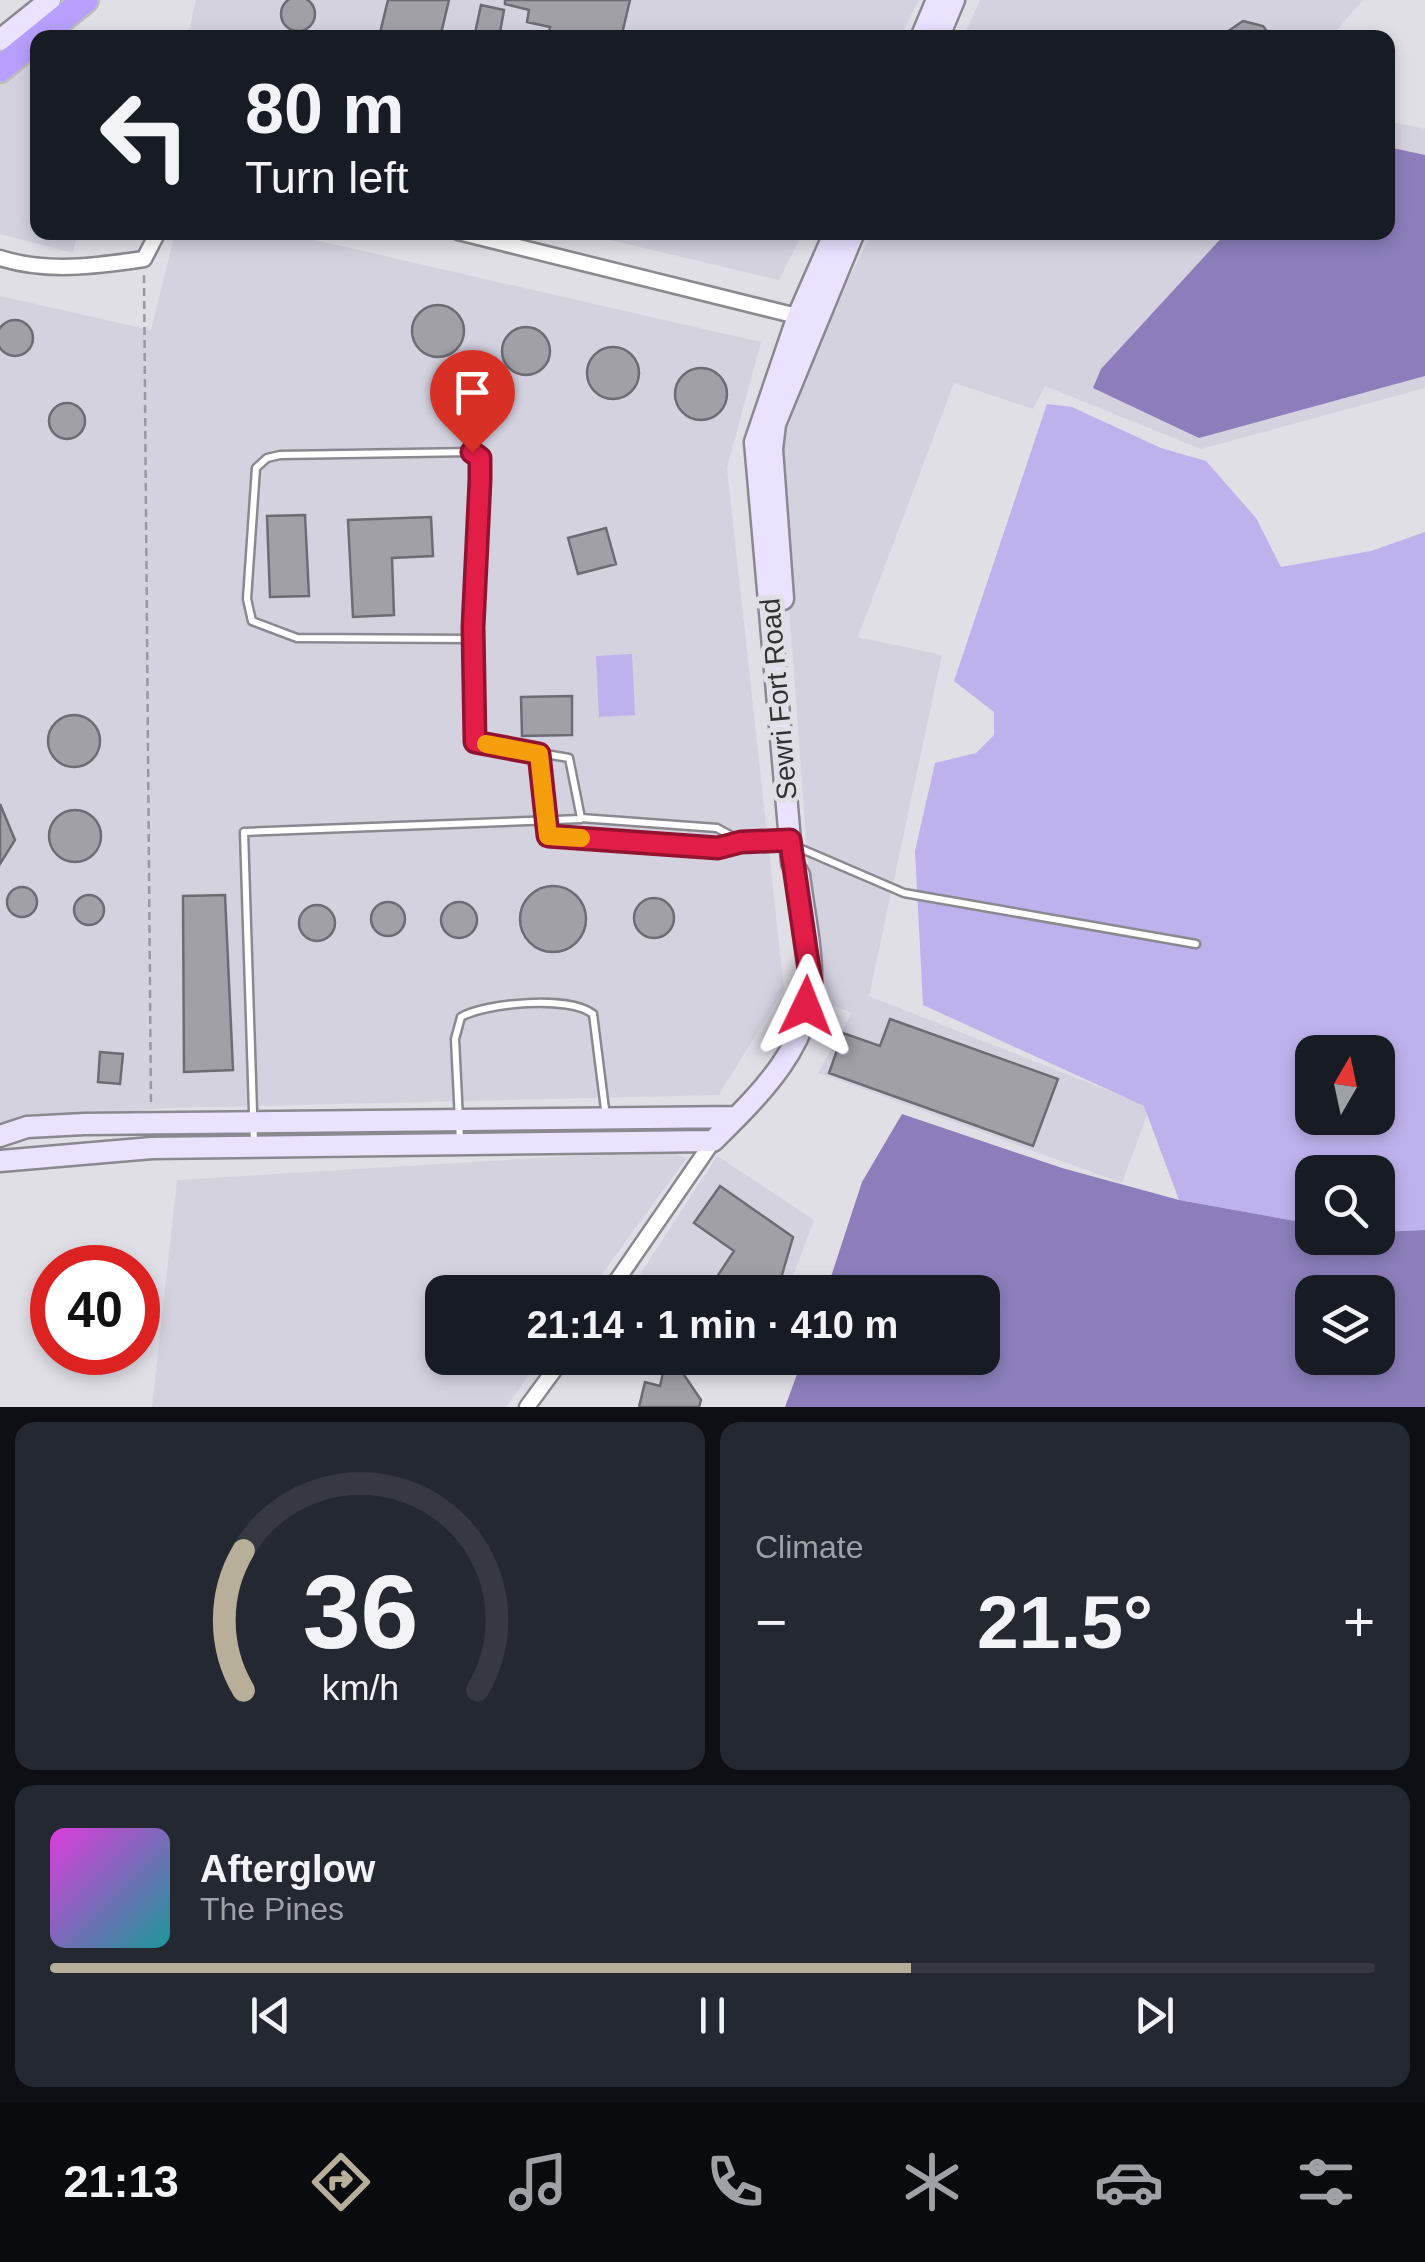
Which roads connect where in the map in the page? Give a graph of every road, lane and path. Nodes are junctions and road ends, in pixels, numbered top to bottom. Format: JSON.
{"nodes":[{"id":1,"x":50,"y":0,"type":"edge"},
{"id":2,"x":63,"y":0,"type":"edge"},
{"id":3,"x":85,"y":0,"type":"edge"},
{"id":4,"x":94,"y":0,"type":"edge"},
{"id":5,"x":937,"y":0,"type":"edge"},
{"id":6,"x":954,"y":0,"type":"edge"},
{"id":7,"x":49,"y":30,"type":"edge"},
{"id":8,"x":56,"y":30,"type":"edge"},
{"id":9,"x":924,"y":30,"type":"edge"},
{"id":10,"x":941,"y":30,"type":"edge"},
{"id":11,"x":0,"y":40,"type":"edge"},
{"id":12,"x":30,"y":45,"type":"edge"},
{"id":13,"x":0,"y":51,"type":"edge"},
{"id":14,"x":30,"y":52,"type":"edge"},
{"id":15,"x":0,"y":70,"type":"edge"},
{"id":16,"x":0,"y":82,"type":"edge"},
{"id":17,"x":154,"y":240,"type":"edge"},
{"id":18,"x":490,"y":240,"type":"edge"},
{"id":19,"x":832,"y":240,"type":"edge"},
{"id":20,"x":850,"y":240,"type":"edge"},
{"id":21,"x":0,"y":258,"type":"edge"},
{"id":22,"x":144,"y":259,"type":"junction"},
{"id":23,"x":807,"y":318,"type":"junction"},
{"id":24,"x":473,"y":638,"type":"junction"},
{"id":25,"x":539,"y":754,"type":"junction"},
{"id":26,"x":581,"y":818,"type":"junction"},
{"id":27,"x":546,"y":820,"type":"junction"},
{"id":28,"x":741,"y":842,"type":"junction"},
{"id":29,"x":795,"y":844,"type":"junction"},
{"id":30,"x":1196,"y":944,"type":"dead end"},
{"id":31,"x":737,"y":1116,"type":"junction"},
{"id":32,"x":606,"y":1121,"type":"junction"},
{"id":33,"x":460,"y":1123,"type":"junction"},
{"id":34,"x":84,"y":1124,"type":"junction"},
{"id":35,"x":152,"y":1124,"type":"junction"},
{"id":36,"x":254,"y":1124,"type":"junction"},
{"id":37,"x":0,"y":1136,"type":"edge"},
{"id":38,"x":713,"y":1141,"type":"junction"},
{"id":39,"x":607,"y":1143,"type":"junction"},
{"id":40,"x":460,"y":1146,"type":"junction"},
{"id":41,"x":254,"y":1150,"type":"junction"},
{"id":42,"x":86,"y":1152,"type":"junction"},
{"id":43,"x":0,"y":1160,"type":"edge"},
{"id":44,"x":621,"y":1275,"type":"edge"},
{"id":45,"x":551,"y":1375,"type":"edge"},
{"id":46,"x":528,"y":1407,"type":"edge"}],
"edges":[{"from":1,"to":11,"type":"street"},
{"from":2,"to":13,"type":"highway"},
{"from":3,"to":7,"type":"highway"},
{"from":4,"to":8,"type":"street"},
{"from":5,"to":9,"type":"street"},
{"from":6,"to":10,"type":"street"},
{"from":12,"to":15,"type":"highway"},
{"from":14,"to":16,"type":"street"},
{"from":17,"to":22,"type":"street"},
{"from":18,"to":23,"type":"street"},
{"from":19,"to":23,"type":"street","name":"Sewri Fort Road"},
{"from":20,"to":23,"type":"street"},
{"from":21,"to":22,"type":"street"},
{"from":22,"to":35,"type":"path"},
{"from":23,"to":29,"type":"street","name":"Sewri Fort Road"},
{"from":24,"to":24,"type":"lane"},
{"from":24,"to":25,"type":"lane"},
{"from":25,"to":26,"type":"lane"},
{"from":25,"to":27,"type":"lane"},
{"from":26,"to":27,"type":"lane"},
{"from":26,"to":28,"type":"lane"},
{"from":27,"to":28,"type":"lane"},
{"from":27,"to":36,"type":"lane"},
{"from":28,"to":29,"type":"lane"},
{"from":29,"to":30,"type":"lane"},
{"from":29,"to":31,"type":"street","name":"Sewri Fort Road"},
{"from":31,"to":32,"type":"street"},
{"from":31,"to":38,"type":"street","name":"Sewri Fort Road"},
{"from":32,"to":33,"type":"street"},
{"from":32,"to":33,"type":"lane"},
{"from":32,"to":39,"type":"lane"},
{"from":33,"to":36,"type":"street"},
{"from":33,"to":40,"type":"lane"},
{"from":34,"to":35,"type":"street"},
{"from":34,"to":37,"type":"street"},
{"from":34,"to":42,"type":"street"},
{"from":35,"to":36,"type":"street"},
{"from":36,"to":41,"type":"lane"},
{"from":38,"to":39,"type":"street"},
{"from":38,"to":44,"type":"street","name":"Sewri Fort Road"},
{"from":39,"to":40,"type":"street"},
{"from":40,"to":41,"type":"street"},
{"from":41,"to":42,"type":"street"},
{"from":42,"to":43,"type":"street"},
{"from":45,"to":46,"type":"street"}]}
